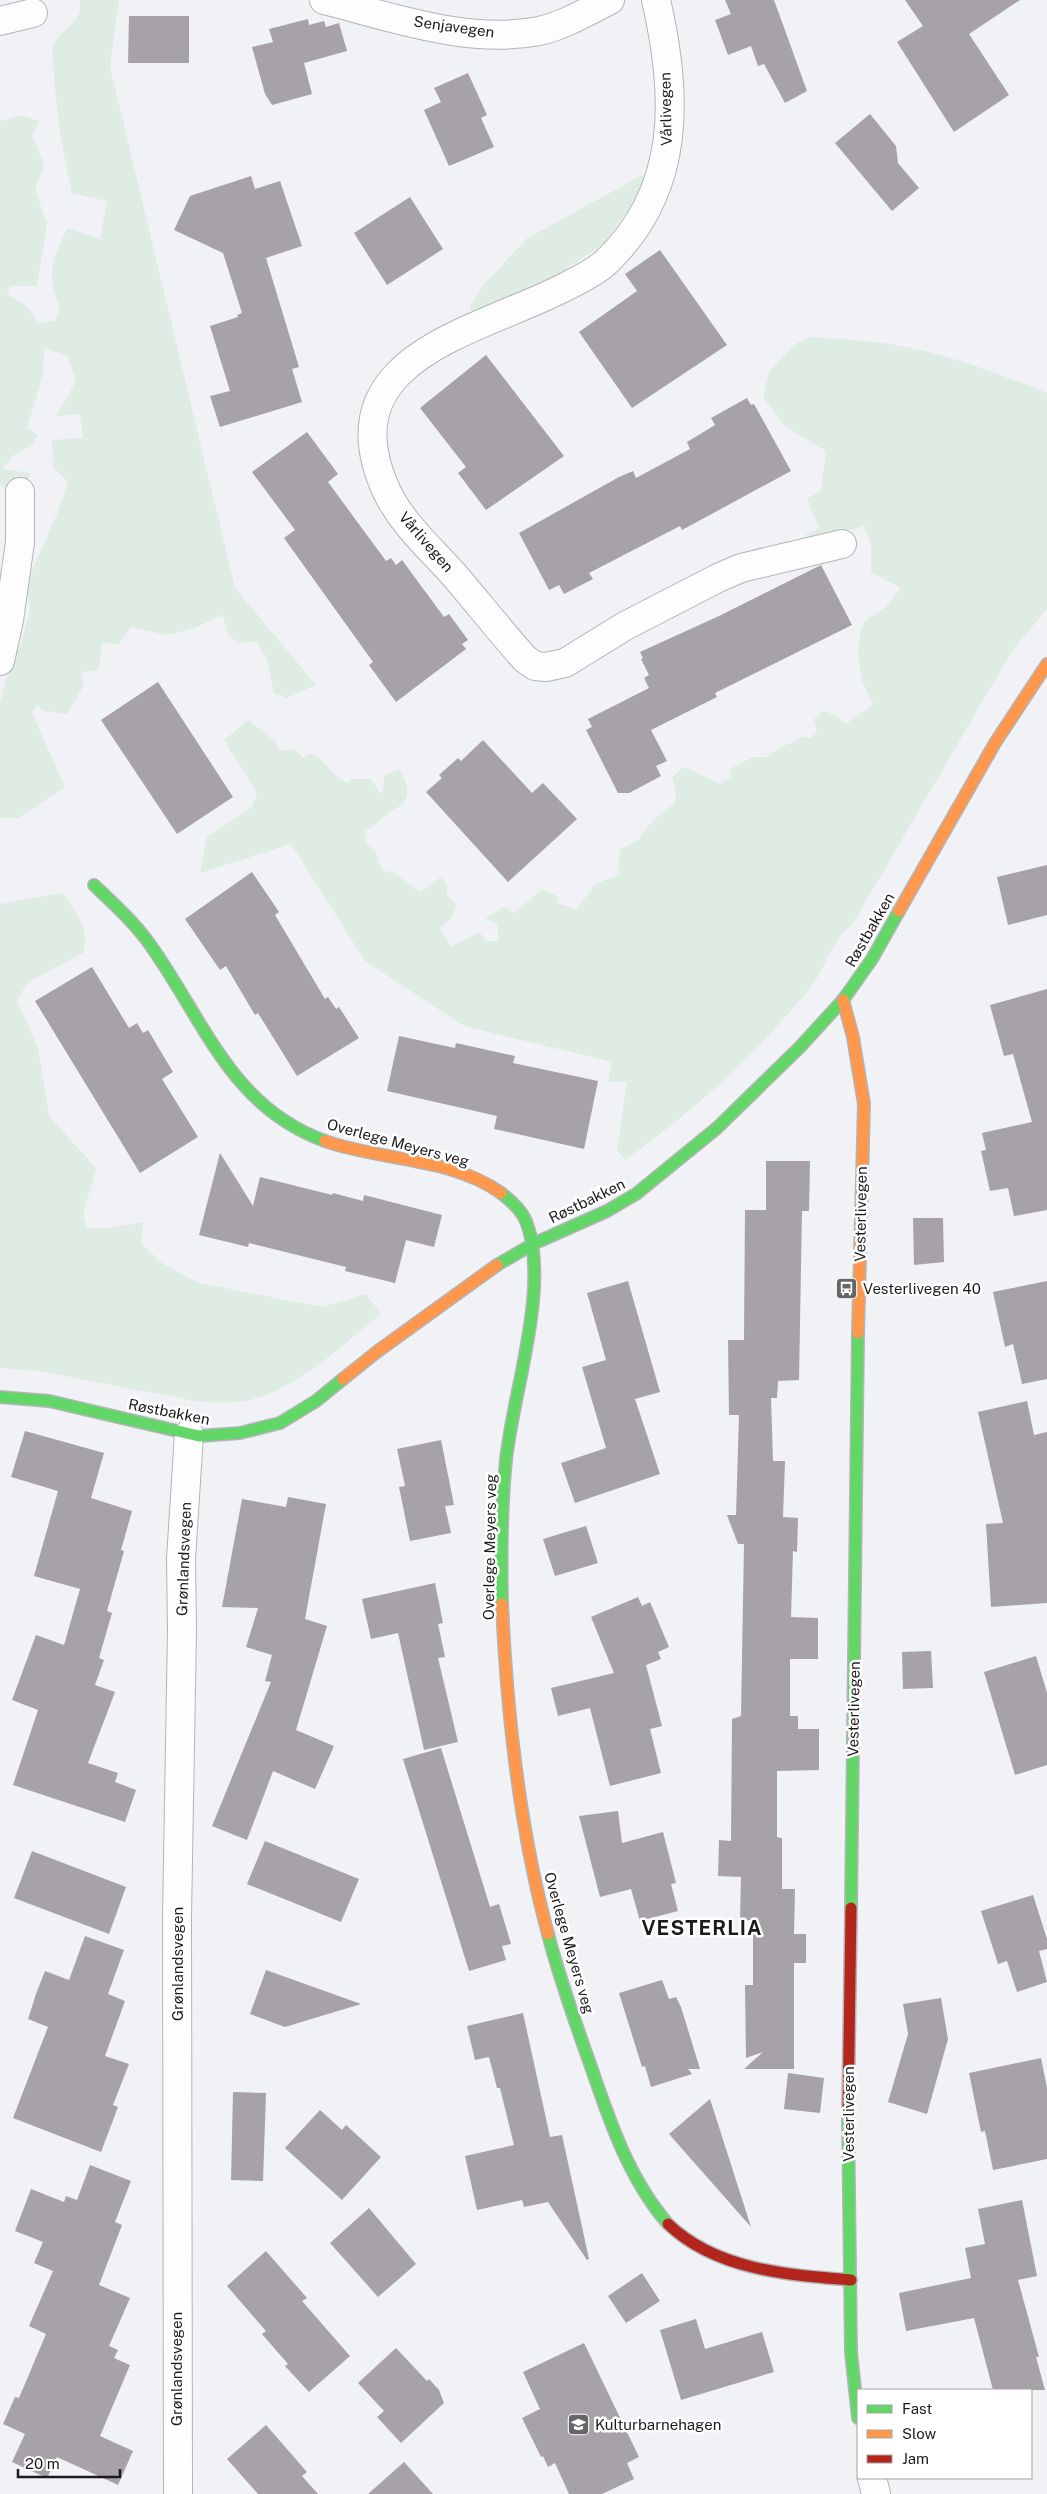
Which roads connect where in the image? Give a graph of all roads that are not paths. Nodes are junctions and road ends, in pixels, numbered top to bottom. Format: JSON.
{"nodes":[{"id":1,"x":324,"y":0,"type":"edge"},
{"id":2,"x":610,"y":0,"type":"edge"},
{"id":3,"x":656,"y":0,"type":"edge"},
{"id":4,"x":33,"y":13,"type":"dead end"},
{"id":5,"x":0,"y":21,"type":"edge"},
{"id":6,"x":20,"y":492,"type":"dead end"},
{"id":7,"x":842,"y":544,"type":"dead end"},
{"id":8,"x":0,"y":661,"type":"edge"},
{"id":9,"x":1047,"y":664,"type":"edge"},
{"id":10,"x":94,"y":885,"type":"dead end"},
{"id":11,"x":843,"y":1000,"type":"junction"},
{"id":12,"x":533,"y":1244,"type":"junction"},
{"id":13,"x":0,"y":1397,"type":"edge"},
{"id":14,"x":189,"y":1434,"type":"junction"},
{"id":15,"x":852,"y":2280,"type":"junction"},
{"id":16,"x":857,"y":2409,"type":"edge"},
{"id":17,"x":872,"y":2479,"type":"edge"},
{"id":18,"x":178,"y":2494,"type":"edge"},
{"id":19,"x":876,"y":2494,"type":"edge"}],
"edges":[{"from":1,"to":2,"type":"street","name":"Senjavegen"},
{"from":3,"to":7,"type":"street","name":"Vårlivegen"},
{"from":4,"to":5,"type":"street"},
{"from":6,"to":8,"type":"street"},
{"from":9,"to":11,"type":"street","name":"Røstbakken"},
{"from":10,"to":12,"type":"street","name":"Overlege Meyers veg"},
{"from":11,"to":12,"type":"street","name":"Røstbakken"},
{"from":11,"to":15,"type":"street","name":"Vesterlivegen"},
{"from":12,"to":14,"type":"street","name":"Røstbakken"},
{"from":12,"to":15,"type":"street","name":"Overlege Meyers veg"},
{"from":13,"to":14,"type":"street","name":"Røstbakken"},
{"from":14,"to":18,"type":"street","name":"Grønlandsvegen"},
{"from":15,"to":16,"type":"street","name":"Vesterlivegen"},
{"from":17,"to":19,"type":"street"}]}
